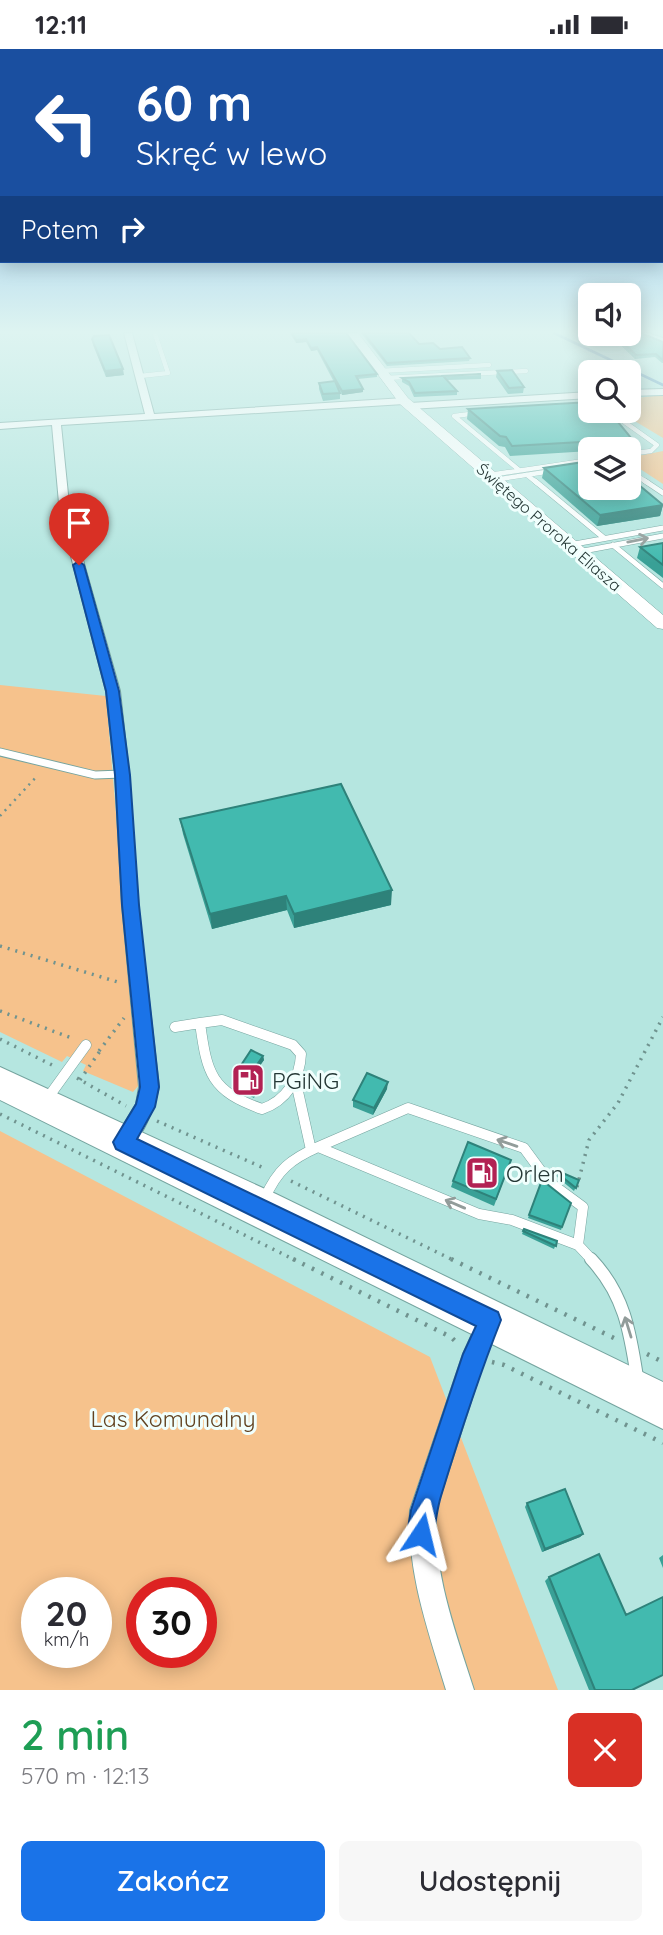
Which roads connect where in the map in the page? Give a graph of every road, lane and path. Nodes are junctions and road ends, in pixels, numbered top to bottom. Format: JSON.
{"nodes":[{"id":1,"x":148,"y":410,"type":"edge"},
{"id":2,"x":286,"y":410,"type":"edge"},
{"id":3,"x":414,"y":410,"type":"edge"},
{"id":4,"x":486,"y":413,"type":"edge"},
{"id":5,"x":150,"y":417,"type":"junction"},
{"id":6,"x":56,"y":423,"type":"junction"},
{"id":7,"x":626,"y":423,"type":"edge"},
{"id":8,"x":0,"y":426,"type":"edge"},
{"id":9,"x":641,"y":452,"type":"edge"},
{"id":10,"x":578,"y":462,"type":"edge"},
{"id":11,"x":578,"y":468,"type":"edge"},
{"id":12,"x":519,"y":470,"type":"junction"},
{"id":13,"x":527,"y":475,"type":"junction"},
{"id":14,"x":491,"y":478,"type":"junction"},
{"id":15,"x":641,"y":479,"type":"edge"},
{"id":16,"x":663,"y":493,"type":"edge"},
{"id":17,"x":663,"y":528,"type":"edge"},
{"id":18,"x":663,"y":536,"type":"edge"},
{"id":19,"x":604,"y":538,"type":"junction"},
{"id":20,"x":613,"y":545,"type":"junction"},
{"id":21,"x":573,"y":548,"type":"junction"},
{"id":22,"x":663,"y":586,"type":"edge"},
{"id":23,"x":663,"y":624,"type":"edge"},
{"id":24,"x":0,"y":752,"type":"edge"},
{"id":25,"x":46,"y":765,"type":"junction"},
{"id":26,"x":122,"y":775,"type":"junction"},
{"id":27,"x":0,"y":816,"type":"edge"},
{"id":28,"x":0,"y":946,"type":"edge"},
{"id":29,"x":126,"y":988,"type":"dead end"},
{"id":30,"x":0,"y":1011,"type":"edge"},
{"id":31,"x":126,"y":1013,"type":"dead end"},
{"id":32,"x":663,"y":1017,"type":"edge"},
{"id":33,"x":200,"y":1023,"type":"junction"},
{"id":34,"x":175,"y":1027,"type":"dead end"},
{"id":35,"x":0,"y":1039,"type":"edge"},
{"id":36,"x":86,"y":1045,"type":"junction"},
{"id":37,"x":100,"y":1051,"type":"junction"},
{"id":38,"x":67,"y":1072,"type":"junction"},
{"id":39,"x":295,"y":1078,"type":"junction"},
{"id":40,"x":80,"y":1080,"type":"junction"},
{"id":41,"x":0,"y":1083,"type":"edge"},
{"id":42,"x":44,"y":1104,"type":"junction"},
{"id":43,"x":0,"y":1114,"type":"edge"},
{"id":44,"x":132,"y":1128,"type":"junction"},
{"id":45,"x":315,"y":1149,"type":"junction"},
{"id":46,"x":268,"y":1190,"type":"junction"},
{"id":47,"x":573,"y":1202,"type":"junction"},
{"id":48,"x":578,"y":1245,"type":"junction"},
{"id":49,"x":482,"y":1337,"type":"junction"},
{"id":50,"x":634,"y":1348,"type":"junction"},
{"id":51,"x":663,"y":1361,"type":"edge"},
{"id":52,"x":651,"y":1400,"type":"edge"},
{"id":53,"x":663,"y":1443,"type":"edge"},
{"id":54,"x":460,"y":1690,"type":"edge"}],
"edges":[{"from":1,"to":5,"type":"street"},
{"from":2,"to":5,"type":"street"},
{"from":3,"to":14,"type":"street","name":"Świętego Proroka Eliasza"},
{"from":4,"to":12,"type":"lane"},
{"from":5,"to":6,"type":"street"},
{"from":6,"to":8,"type":"street"},
{"from":6,"to":26,"type":"street"},
{"from":7,"to":9,"type":"lane"},
{"from":10,"to":12,"type":"lane"},
{"from":11,"to":13,"type":"lane"},
{"from":12,"to":14,"type":"lane"},
{"from":13,"to":14,"type":"lane"},
{"from":13,"to":19,"type":"lane"},
{"from":14,"to":21,"type":"street","name":"Świętego Proroka Eliasza"},
{"from":15,"to":16,"type":"lane"},
{"from":17,"to":19,"type":"lane"},
{"from":20,"to":18,"type":"lane","one_way":true},
{"from":19,"to":21,"type":"lane"},
{"from":20,"to":21,"type":"lane"},
{"from":20,"to":22,"type":"lane"},
{"from":21,"to":23,"type":"street","name":"Świętego Proroka Eliasza"},
{"from":24,"to":25,"type":"lane"},
{"from":25,"to":26,"type":"lane"},
{"from":25,"to":27,"type":"path"},
{"from":26,"to":44,"type":"street"},
{"from":28,"to":29,"type":"path"},
{"from":30,"to":36,"type":"path"},
{"from":31,"to":37,"type":"path"},
{"from":32,"to":47,"type":"path"},
{"from":33,"to":34,"type":"lane"},
{"from":33,"to":39,"type":"lane"},
{"from":33,"to":39,"type":"lane"},
{"from":35,"to":38,"type":"path"},
{"from":36,"to":37,"type":"path"},
{"from":36,"to":38,"type":"lane"},
{"from":37,"to":40,"type":"path"},
{"from":38,"to":40,"type":"path"},
{"from":38,"to":42,"type":"lane"},
{"from":39,"to":45,"type":"lane"},
{"from":40,"to":44,"type":"path"},
{"from":41,"to":42,"type":"highway"},
{"from":42,"to":44,"type":"highway"},
{"from":43,"to":49,"type":"path"},
{"from":44,"to":46,"type":"highway"},
{"from":44,"to":46,"type":"path"},
{"from":45,"to":46,"type":"lane"},
{"from":47,"to":45,"type":"lane","one_way":true},
{"from":48,"to":45,"type":"lane","one_way":true},
{"from":46,"to":49,"type":"highway"},
{"from":46,"to":50,"type":"path"},
{"from":47,"to":48,"type":"lane"},
{"from":50,"to":48,"type":"lane","one_way":true},
{"from":49,"to":52,"type":"highway"},
{"from":49,"to":53,"type":"path"},
{"from":49,"to":54,"type":"street"},
{"from":50,"to":51,"type":"path"},
{"from":50,"to":52,"type":"lane"}]}
